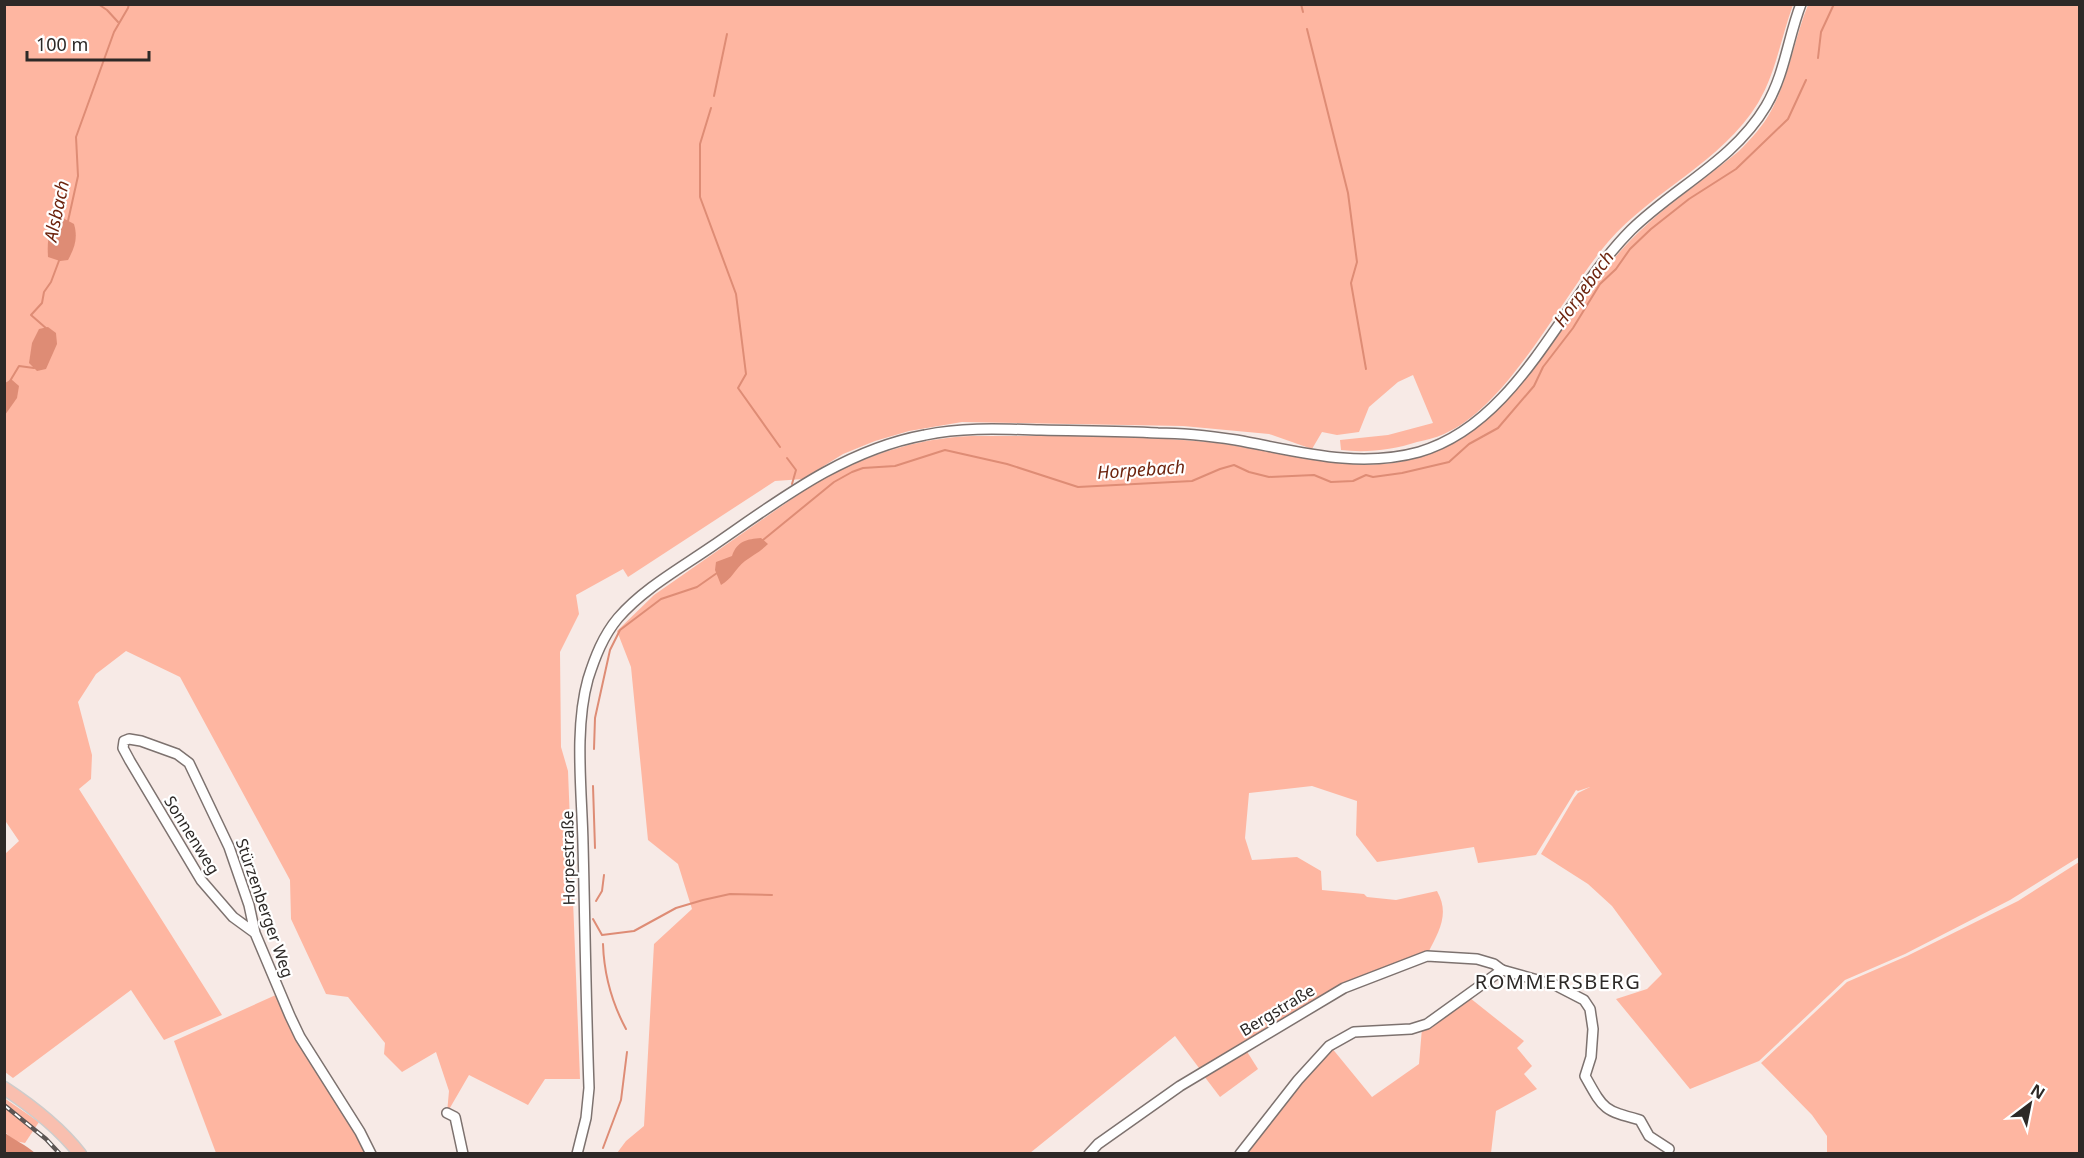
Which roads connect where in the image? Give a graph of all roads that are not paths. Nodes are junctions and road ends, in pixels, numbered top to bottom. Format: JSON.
{"nodes":[{"id":1,"x":1802,"y":4,"type":"edge"},
{"id":2,"x":124,"y":741,"type":"joint"},
{"id":3,"x":255,"y":933,"type":"junction"},
{"id":4,"x":1502,"y":970,"type":"junction"},
{"id":5,"x":4,"y":1088,"type":"edge"},
{"id":6,"x":447,"y":1113,"type":"dead end"},
{"id":7,"x":1668,"y":1149,"type":"dead end"},
{"id":8,"x":80,"y":1154,"type":"edge"},
{"id":9,"x":371,"y":1154,"type":"edge"},
{"id":10,"x":463,"y":1154,"type":"edge"},
{"id":11,"x":577,"y":1154,"type":"edge"},
{"id":12,"x":1089,"y":1154,"type":"edge"},
{"id":13,"x":1240,"y":1154,"type":"edge"}],
"edges":[{"from":1,"to":11,"type":"street","name":"Horpestraße"},
{"from":2,"to":3,"type":"street","name":"Sonnenweg"},
{"from":2,"to":3,"type":"street","name":"Stürzenberger Weg"},
{"from":3,"to":9,"type":"street","name":"Stürzenberger Weg"},
{"from":4,"to":7,"type":"street"},
{"from":4,"to":12,"type":"street","name":"Bergstraße"},
{"from":4,"to":13,"type":"street"},
{"from":5,"to":8,"type":"main road"},
{"from":6,"to":10,"type":"street"}]}
